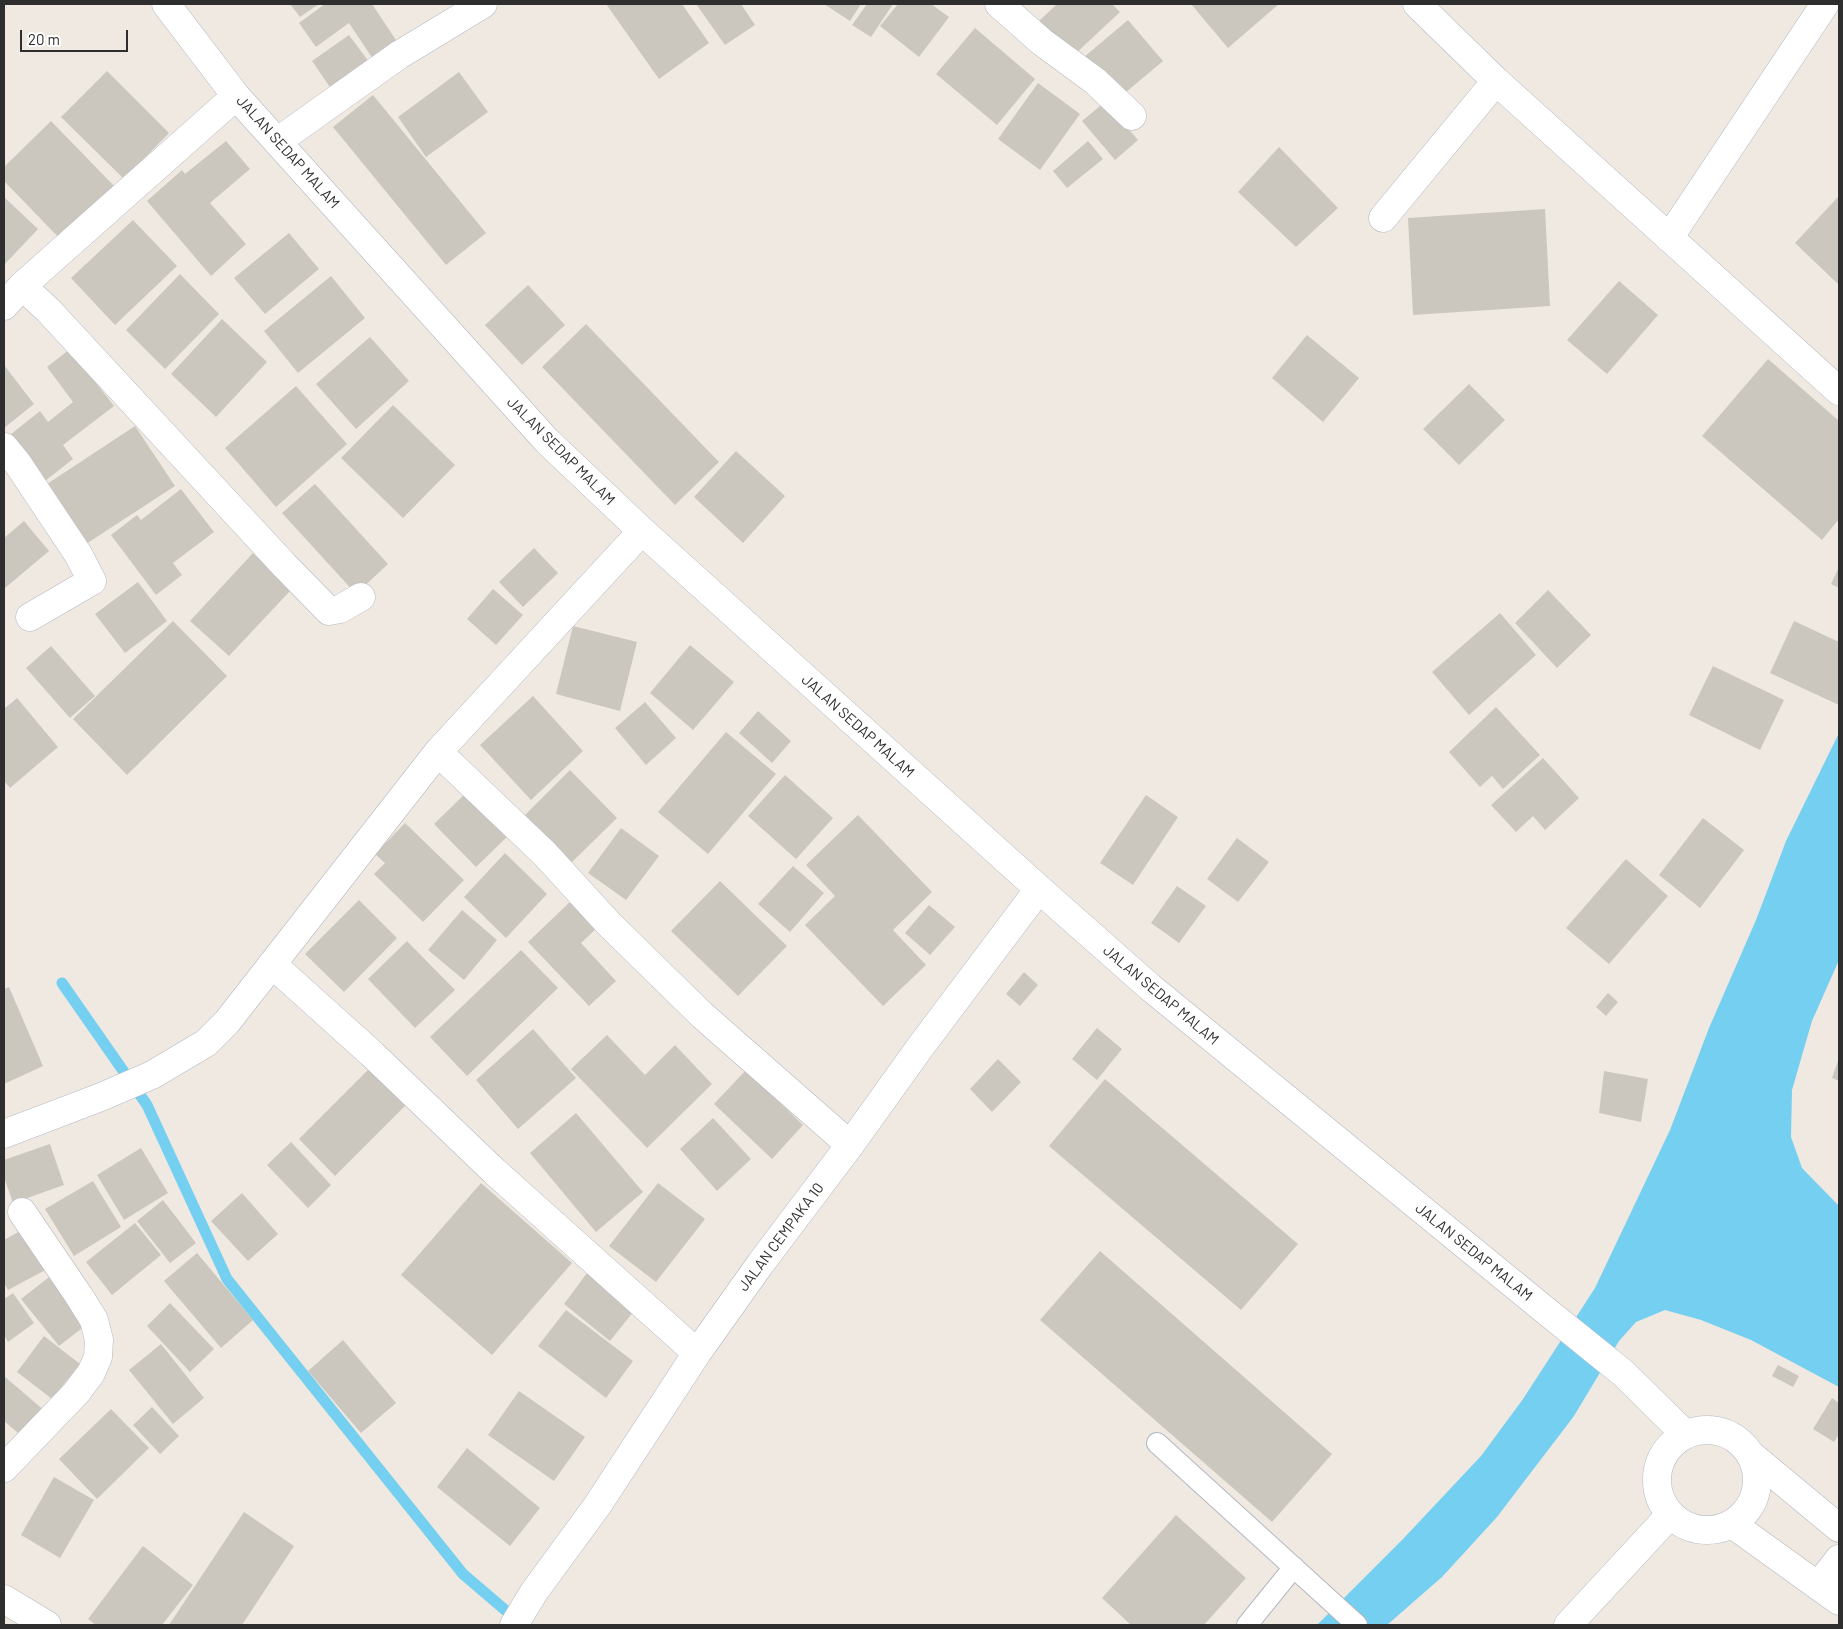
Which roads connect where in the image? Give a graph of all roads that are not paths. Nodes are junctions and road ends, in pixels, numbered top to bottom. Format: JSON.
{"nodes":[{"id":1,"x":166,"y":4,"type":"edge"},
{"id":2,"x":483,"y":4,"type":"edge"},
{"id":3,"x":999,"y":4,"type":"edge"},
{"id":4,"x":1417,"y":4,"type":"edge"},
{"id":5,"x":1825,"y":4,"type":"edge"},
{"id":6,"x":1496,"y":81,"type":"junction"},
{"id":7,"x":236,"y":96,"type":"junction"},
{"id":8,"x":1132,"y":116,"type":"dead end"},
{"id":9,"x":278,"y":141,"type":"junction"},
{"id":10,"x":1383,"y":218,"type":"dead end"},
{"id":11,"x":1670,"y":238,"type":"junction"},
{"id":12,"x":22,"y":286,"type":"junction"},
{"id":13,"x":4,"y":306,"type":"edge"},
{"id":14,"x":1839,"y":391,"type":"edge"},
{"id":15,"x":4,"y":447,"type":"edge"},
{"id":16,"x":642,"y":531,"type":"junction"},
{"id":17,"x":361,"y":597,"type":"dead end"},
{"id":18,"x":30,"y":617,"type":"dead end"},
{"id":19,"x":438,"y":752,"type":"junction"},
{"id":20,"x":1039,"y":889,"type":"junction"},
{"id":21,"x":272,"y":964,"type":"junction"},
{"id":22,"x":4,"y":1134,"type":"edge"},
{"id":23,"x":850,"y":1145,"type":"junction"},
{"id":24,"x":22,"y":1212,"type":"dead end"},
{"id":25,"x":697,"y":1353,"type":"junction"},
{"id":26,"x":1685,"y":1434,"type":"junction"},
{"id":27,"x":1157,"y":1443,"type":"dead end"},
{"id":28,"x":1751,"y":1455,"type":"junction"},
{"id":29,"x":4,"y":1468,"type":"edge"},
{"id":30,"x":1670,"y":1515,"type":"junction"},
{"id":31,"x":1732,"y":1524,"type":"junction"},
{"id":32,"x":1839,"y":1528,"type":"edge"},
{"id":33,"x":1839,"y":1559,"type":"edge"},
{"id":34,"x":1294,"y":1567,"type":"junction"},
{"id":35,"x":1829,"y":1593,"type":"edge"},
{"id":36,"x":4,"y":1599,"type":"edge"},
{"id":37,"x":47,"y":1625,"type":"edge"},
{"id":38,"x":514,"y":1625,"type":"edge"},
{"id":39,"x":1247,"y":1625,"type":"edge"},
{"id":40,"x":1357,"y":1625,"type":"edge"},
{"id":41,"x":1568,"y":1625,"type":"edge"}],
"edges":[{"from":1,"to":7,"type":"street","name":"JALAN SEDAP MALAM"},
{"from":2,"to":9,"type":"street"},
{"from":3,"to":8,"type":"street"},
{"from":4,"to":6,"type":"street"},
{"from":5,"to":11,"type":"street"},
{"from":6,"to":10,"type":"street"},
{"from":6,"to":11,"type":"street"},
{"from":7,"to":9,"type":"street","name":"JALAN SEDAP MALAM"},
{"from":7,"to":12,"type":"street"},
{"from":9,"to":16,"type":"street","name":"JALAN SEDAP MALAM"},
{"from":11,"to":14,"type":"street"},
{"from":12,"to":13,"type":"street"},
{"from":12,"to":17,"type":"street"},
{"from":15,"to":18,"type":"street"},
{"from":16,"to":19,"type":"street"},
{"from":16,"to":20,"type":"street","name":"JALAN SEDAP MALAM"},
{"from":19,"to":21,"type":"street"},
{"from":19,"to":23,"type":"street"},
{"from":20,"to":23,"type":"street","name":"JALAN CEMPAKA 10"},
{"from":20,"to":26,"type":"street","name":"JALAN SEDAP MALAM"},
{"from":21,"to":22,"type":"street"},
{"from":21,"to":25,"type":"street"},
{"from":23,"to":25,"type":"street","name":"JALAN CEMPAKA 10"},
{"from":24,"to":29,"type":"street"},
{"from":25,"to":38,"type":"street","name":"JALAN CEMPAKA 10"},
{"from":26,"to":28,"type":"street"},
{"from":26,"to":30,"type":"street"},
{"from":27,"to":34,"type":"lane"},
{"from":28,"to":31,"type":"street"},
{"from":28,"to":32,"type":"street"},
{"from":30,"to":31,"type":"street"},
{"from":30,"to":41,"type":"street"},
{"from":31,"to":35,"type":"street"},
{"from":33,"to":35,"type":"street"},
{"from":34,"to":39,"type":"lane"},
{"from":34,"to":40,"type":"lane"},
{"from":36,"to":37,"type":"street"}]}
